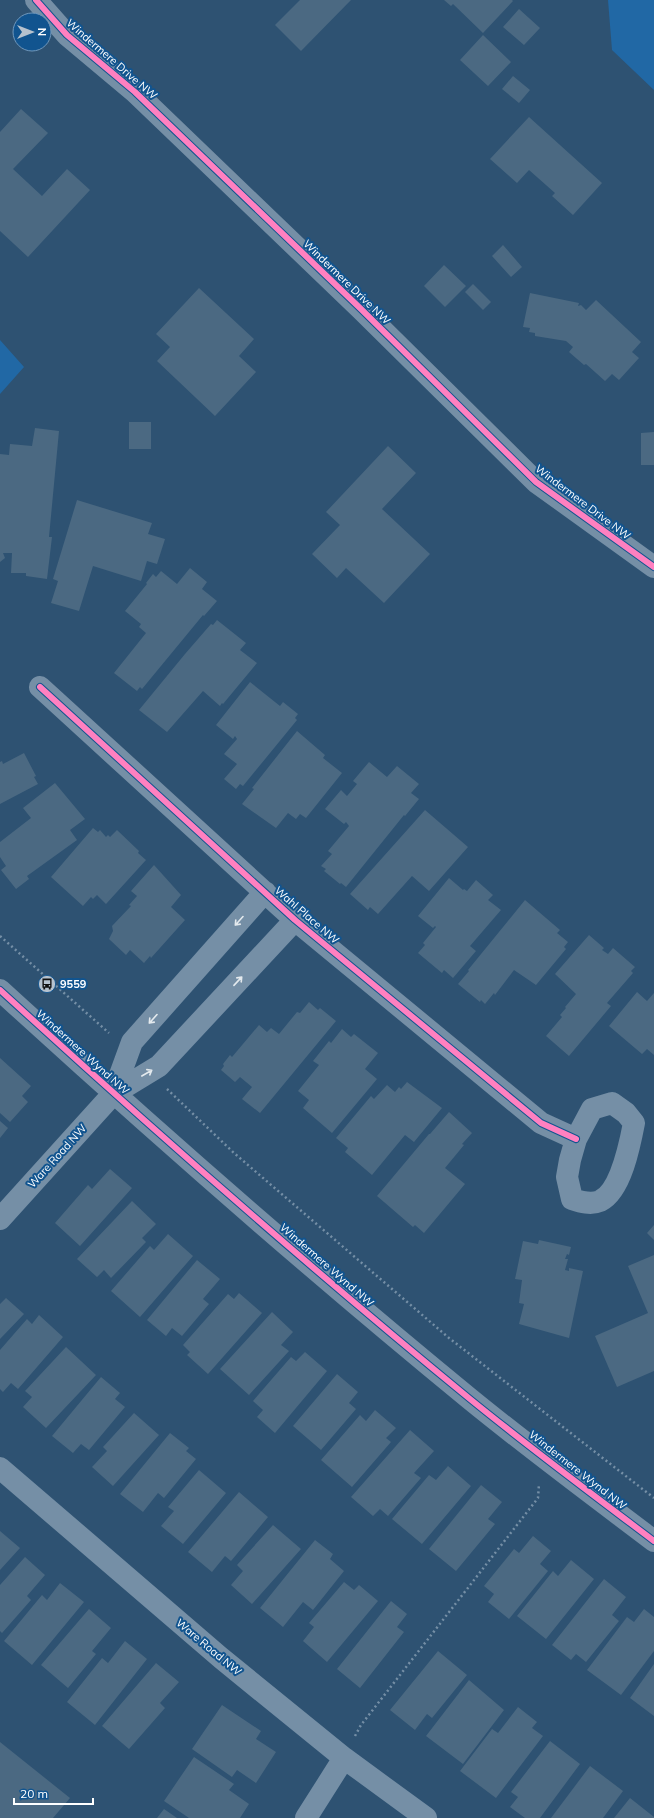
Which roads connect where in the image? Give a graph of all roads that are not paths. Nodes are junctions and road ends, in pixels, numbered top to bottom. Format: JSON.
{"nodes":[{"id":1,"x":36,"y":0,"type":"edge"},
{"id":2,"x":654,"y":567,"type":"edge"},
{"id":3,"x":40,"y":687,"type":"dead end"},
{"id":4,"x":265,"y":892,"type":"junction"},
{"id":5,"x":295,"y":920,"type":"junction"},
{"id":6,"x":0,"y":990,"type":"edge"},
{"id":7,"x":114,"y":1094,"type":"junction"},
{"id":8,"x":576,"y":1139,"type":"dead end"},
{"id":9,"x":0,"y":1219,"type":"edge"},
{"id":10,"x":0,"y":1468,"type":"edge"},
{"id":11,"x":654,"y":1541,"type":"edge"},
{"id":12,"x":344,"y":1758,"type":"junction"},
{"id":13,"x":306,"y":1818,"type":"edge"},
{"id":14,"x":426,"y":1818,"type":"edge"}],
"edges":[{"from":1,"to":2,"type":"street","name":"Windermere Drive NW"},
{"from":3,"to":4,"type":"street","name":"Wahl Place NW"},
{"from":4,"to":5,"type":"street","name":"Wahl Place NW"},
{"from":4,"to":7,"type":"street","name":"Wahl Place NW","one_way":true},
{"from":7,"to":5,"type":"street","name":"Wahl Place NW","one_way":true},
{"from":5,"to":8,"type":"street","name":"Wahl Place NW"},
{"from":6,"to":7,"type":"street","name":"Windermere Wynd NW"},
{"from":7,"to":9,"type":"street","name":"Ware Road NW"},
{"from":7,"to":11,"type":"street","name":"Windermere Wynd NW"},
{"from":10,"to":12,"type":"street","name":"Ware Road NW"},
{"from":12,"to":13,"type":"street"},
{"from":12,"to":14,"type":"street","name":"Ware Road NW"}]}
